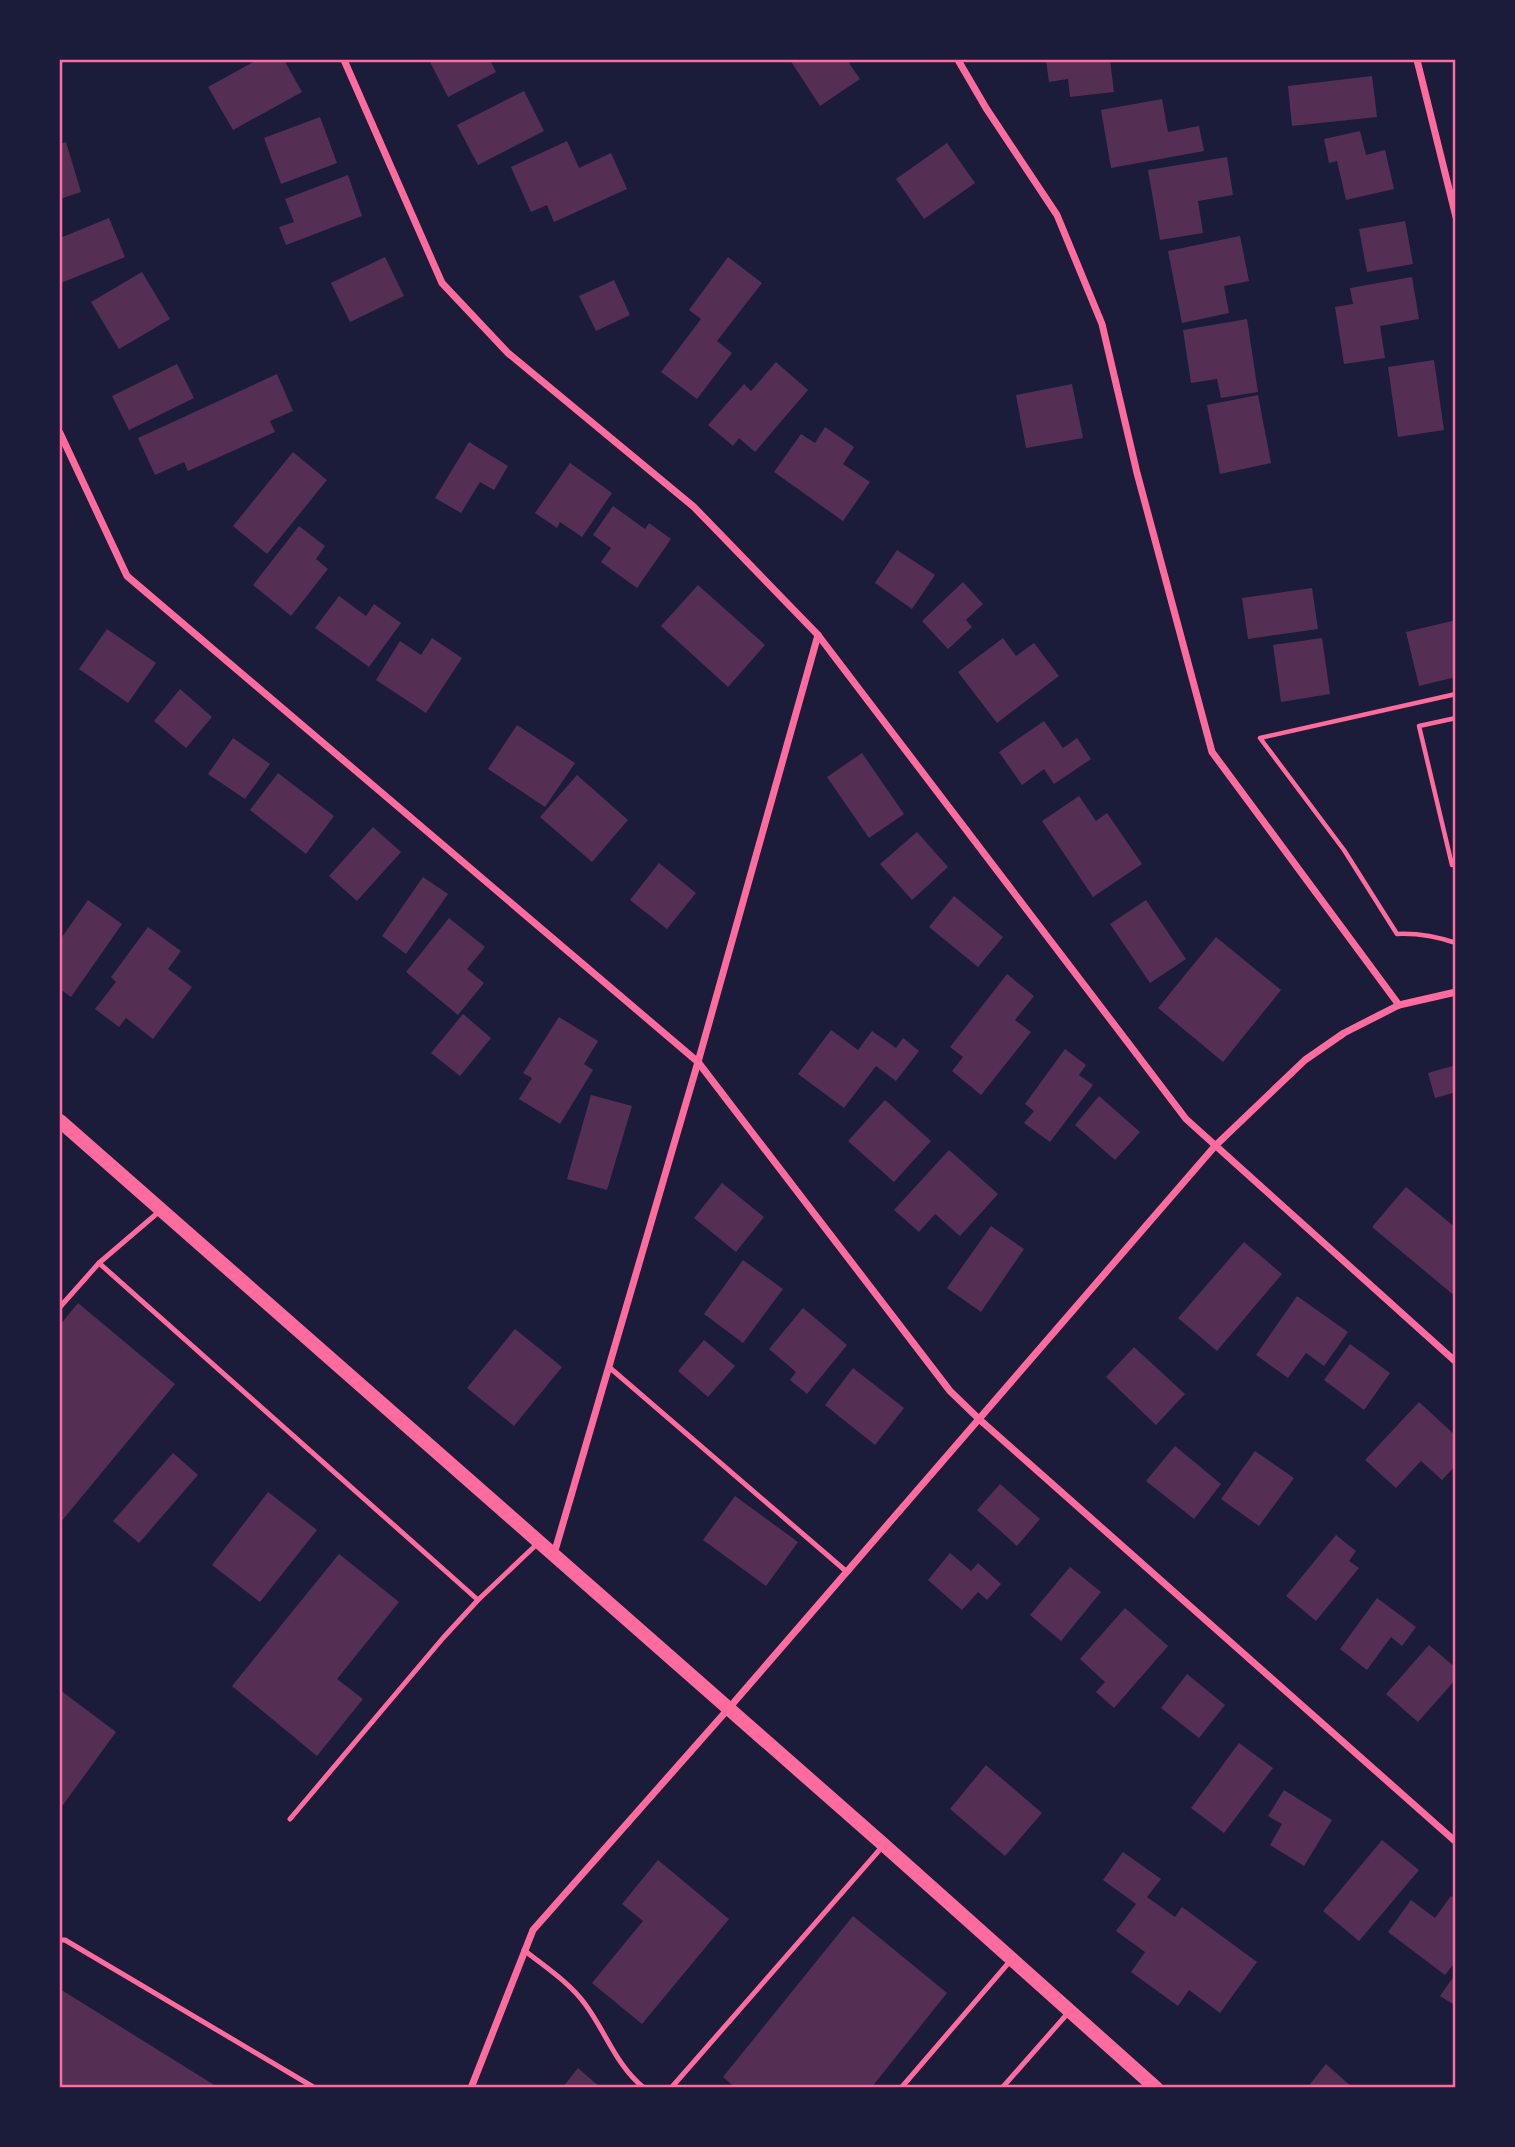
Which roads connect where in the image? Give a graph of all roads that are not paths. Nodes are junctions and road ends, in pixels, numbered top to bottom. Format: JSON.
{"nodes":[{"id":1,"x":344,"y":60,"type":"edge"},
{"id":2,"x":958,"y":60,"type":"edge"},
{"id":3,"x":1417,"y":60,"type":"edge"},
{"id":4,"x":1455,"y":218,"type":"edge"},
{"id":5,"x":60,"y":433,"type":"edge"},
{"id":6,"x":818,"y":635,"type":"junction"},
{"id":7,"x":1455,"y":992,"type":"edge"},
{"id":8,"x":1399,"y":1005,"type":"junction"},
{"id":9,"x":698,"y":1062,"type":"junction"},
{"id":10,"x":60,"y":1121,"type":"edge"},
{"id":11,"x":1215,"y":1146,"type":"junction"},
{"id":12,"x":161,"y":1210,"type":"junction"},
{"id":13,"x":99,"y":1263,"type":"junction"},
{"id":14,"x":60,"y":1307,"type":"edge"},
{"id":15,"x":1455,"y":1362,"type":"edge"},
{"id":16,"x":609,"y":1367,"type":"junction"},
{"id":17,"x":979,"y":1419,"type":"junction"},
{"id":18,"x":539,"y":1541,"type":"junction"},
{"id":19,"x":554,"y":1555,"type":"junction"},
{"id":20,"x":847,"y":1572,"type":"junction"},
{"id":21,"x":478,"y":1600,"type":"junction"},
{"id":22,"x":729,"y":1708,"type":"junction"},
{"id":23,"x":290,"y":1819,"type":"dead end"},
{"id":24,"x":1455,"y":1842,"type":"edge"},
{"id":25,"x":884,"y":1844,"type":"junction"},
{"id":26,"x":60,"y":1941,"type":"edge"},
{"id":27,"x":524,"y":1951,"type":"junction"},
{"id":28,"x":1012,"y":1959,"type":"junction"},
{"id":29,"x":1070,"y":2011,"type":"junction"},
{"id":30,"x":315,"y":2088,"type":"edge"},
{"id":31,"x":471,"y":2088,"type":"edge"},
{"id":32,"x":644,"y":2088,"type":"edge"},
{"id":33,"x":671,"y":2088,"type":"edge"},
{"id":34,"x":901,"y":2088,"type":"edge"},
{"id":35,"x":1002,"y":2088,"type":"edge"},
{"id":36,"x":1156,"y":2088,"type":"edge"}],
"edges":[{"from":1,"to":6,"type":"street"},
{"from":2,"to":8,"type":"street"},
{"from":3,"to":4,"type":"street"},
{"from":5,"to":9,"type":"street"},
{"from":6,"to":9,"type":"street"},
{"from":6,"to":11,"type":"street"},
{"from":7,"to":8,"type":"street"},
{"from":8,"to":11,"type":"street"},
{"from":9,"to":16,"type":"street"},
{"from":9,"to":17,"type":"street"},
{"from":10,"to":12,"type":"main road"},
{"from":11,"to":15,"type":"street"},
{"from":11,"to":17,"type":"street"},
{"from":12,"to":13,"type":"lane"},
{"from":12,"to":18,"type":"main road"},
{"from":13,"to":14,"type":"lane"},
{"from":13,"to":21,"type":"lane"},
{"from":16,"to":19,"type":"street"},
{"from":16,"to":20,"type":"lane"},
{"from":17,"to":20,"type":"street"},
{"from":17,"to":24,"type":"street"},
{"from":18,"to":19,"type":"main road"},
{"from":18,"to":21,"type":"lane"},
{"from":19,"to":22,"type":"main road"},
{"from":20,"to":22,"type":"street"},
{"from":21,"to":23,"type":"lane"},
{"from":22,"to":25,"type":"main road"},
{"from":22,"to":27,"type":"street"},
{"from":25,"to":28,"type":"main road"},
{"from":25,"to":33,"type":"lane"},
{"from":26,"to":30,"type":"lane"},
{"from":27,"to":31,"type":"street"},
{"from":27,"to":32,"type":"lane"},
{"from":28,"to":29,"type":"main road"},
{"from":28,"to":34,"type":"lane"},
{"from":29,"to":35,"type":"lane"},
{"from":29,"to":36,"type":"main road"}]}
